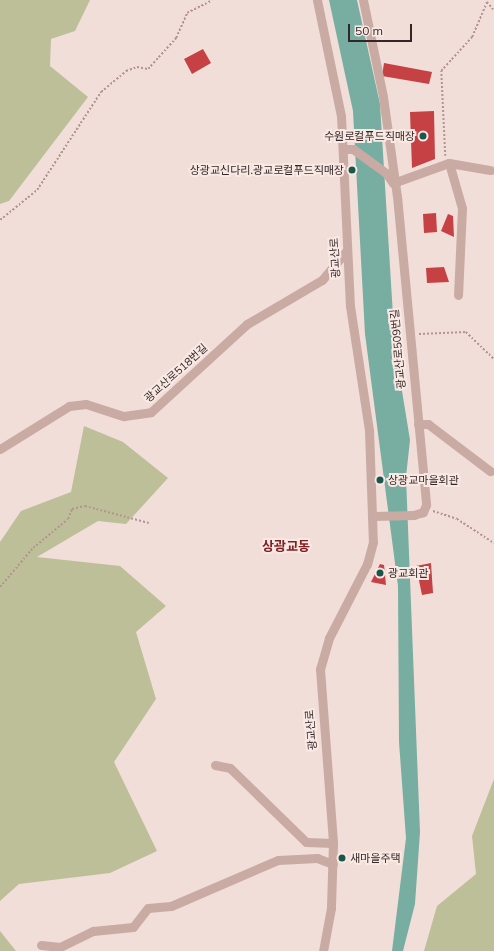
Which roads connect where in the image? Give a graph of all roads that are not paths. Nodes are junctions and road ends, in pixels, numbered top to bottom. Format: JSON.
{"nodes":[{"id":1,"x":317,"y":0,"type":"edge"},
{"id":2,"x":363,"y":0,"type":"edge"},
{"id":3,"x":343,"y":149,"type":"junction"},
{"id":4,"x":448,"y":163,"type":"junction"},
{"id":5,"x":490,"y":170,"type":"dead end"},
{"id":6,"x":393,"y":183,"type":"junction"},
{"id":7,"x":347,"y":250,"type":"junction"},
{"id":8,"x":458,"y":295,"type":"dead end"},
{"id":9,"x":418,"y":424,"type":"junction"},
{"id":10,"x":0,"y":449,"type":"edge"},
{"id":11,"x":490,"y":471,"type":"dead end"},
{"id":12,"x":373,"y":516,"type":"junction"},
{"id":13,"x":215,"y":765,"type":"dead end"},
{"id":14,"x":333,"y":843,"type":"junction"},
{"id":15,"x":333,"y":864,"type":"junction"},
{"id":16,"x":41,"y":945,"type":"dead end"},
{"id":17,"x":323,"y":951,"type":"edge"}],
"edges":[{"from":1,"to":3,"type":"street","name":"광교산로"},
{"from":2,"to":6,"type":"street"},
{"from":3,"to":6,"type":"street","name":"광교산로509번길"},
{"from":3,"to":7,"type":"street","name":"광교산로"},
{"from":4,"to":5,"type":"street"},
{"from":4,"to":6,"type":"street"},
{"from":4,"to":8,"type":"street"},
{"from":6,"to":9,"type":"street","name":"광교산로509번길"},
{"from":7,"to":10,"type":"street","name":"광교산로518번길"},
{"from":7,"to":12,"type":"street","name":"광교산로"},
{"from":9,"to":11,"type":"street"},
{"from":9,"to":12,"type":"street","name":"광교산로509번길"},
{"from":12,"to":14,"type":"street","name":"광교산로"},
{"from":13,"to":14,"type":"street"},
{"from":14,"to":15,"type":"street","name":"광교산로"},
{"from":15,"to":16,"type":"street"},
{"from":15,"to":17,"type":"street","name":"광교산로"}]}
